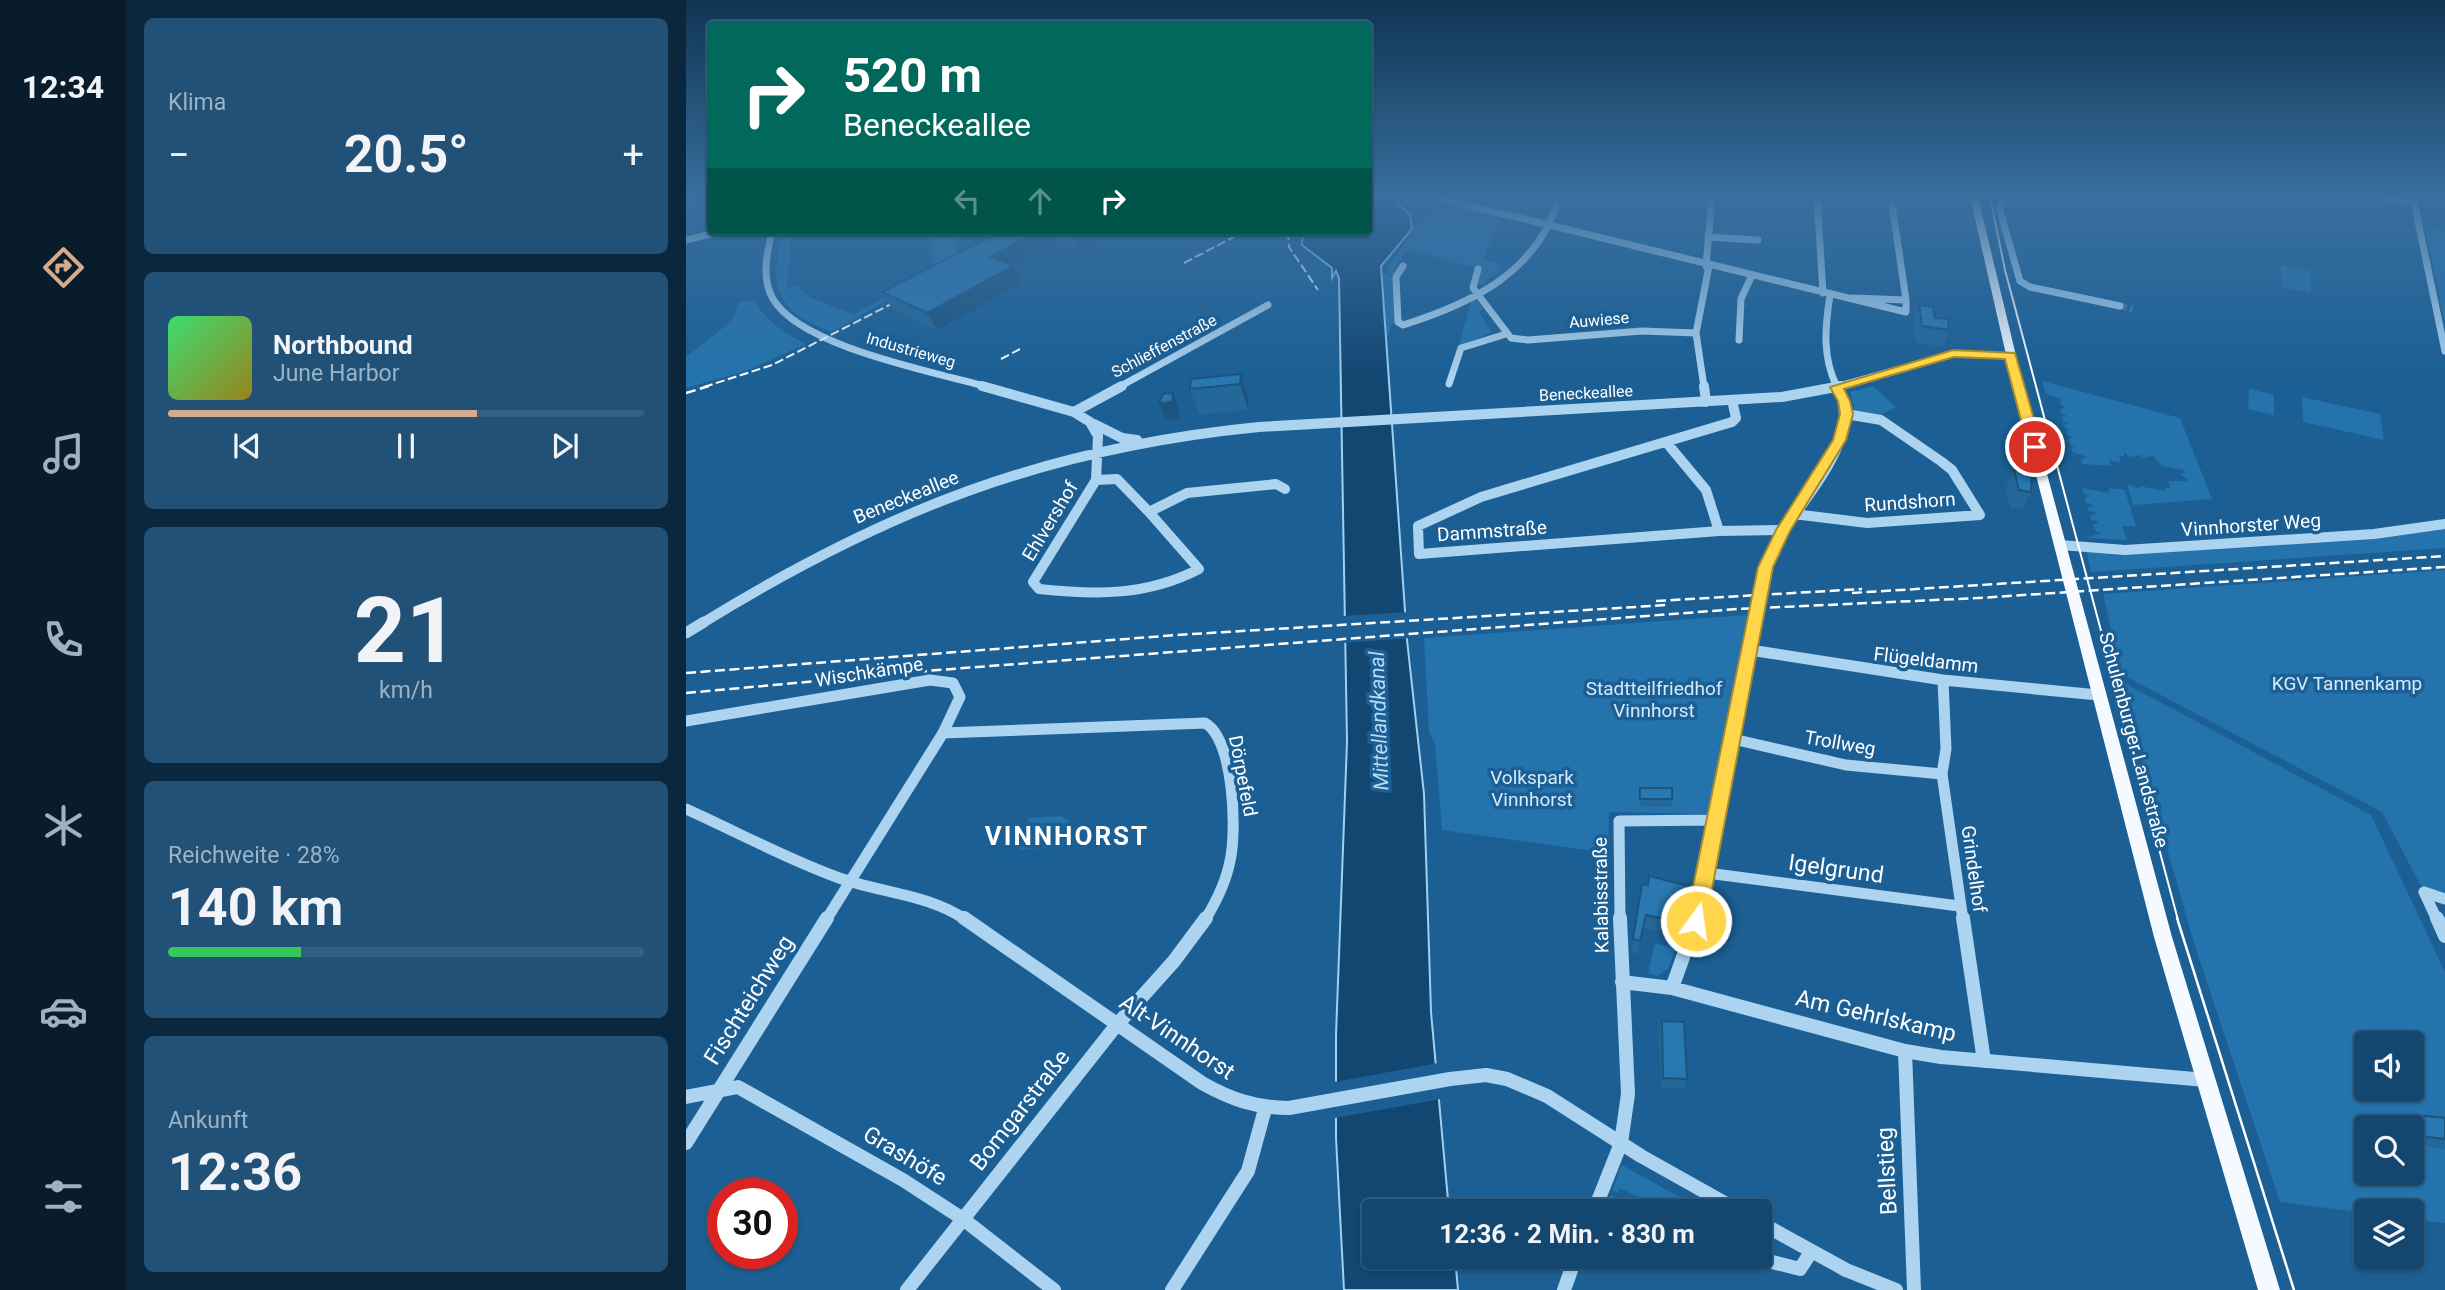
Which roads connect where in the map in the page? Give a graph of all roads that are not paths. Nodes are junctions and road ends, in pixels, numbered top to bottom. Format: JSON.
{"nodes":[{"id":1,"x":766,"y":257,"type":"edge"},
{"id":2,"x":1527,"y":257,"type":"edge"},
{"id":3,"x":1672,"y":257,"type":"edge"},
{"id":4,"x":1708,"y":257,"type":"edge"},
{"id":5,"x":1823,"y":257,"type":"edge"},
{"id":6,"x":1900,"y":257,"type":"edge"},
{"id":7,"x":1988,"y":257,"type":"edge"},
{"id":8,"x":2013,"y":257,"type":"edge"},
{"id":9,"x":2425,"y":257,"type":"edge"},
{"id":10,"x":1403,"y":266,"type":"dead end"},
{"id":11,"x":1708,"y":266,"type":"junction"},
{"id":12,"x":1478,"y":269,"type":"dead end"},
{"id":13,"x":1752,"y":275,"type":"junction"},
{"id":14,"x":1477,"y":293,"type":"junction"},
{"id":15,"x":1826,"y":294,"type":"junction"},
{"id":16,"x":1268,"y":305,"type":"dead end"},
{"id":17,"x":2120,"y":306,"type":"tunnel mouth"},
{"id":18,"x":1696,"y":333,"type":"junction"},
{"id":19,"x":1506,"y":334,"type":"junction"},
{"id":20,"x":1739,"y":340,"type":"dead end"},
{"id":21,"x":2445,"y":351,"type":"edge"},
{"id":22,"x":2011,"y":356,"type":"junction"},
{"id":23,"x":1448,"y":384,"type":"dead end"},
{"id":24,"x":1836,"y":387,"type":"junction"},
{"id":25,"x":1732,"y":400,"type":"junction"},
{"id":26,"x":1706,"y":402,"type":"junction"},
{"id":27,"x":1074,"y":412,"type":"junction"},
{"id":28,"x":1846,"y":414,"type":"junction"},
{"id":29,"x":1090,"y":422,"type":"junction"},
{"id":30,"x":1158,"y":440,"type":"junction"},
{"id":31,"x":1667,"y":442,"type":"junction"},
{"id":32,"x":1098,"y":451,"type":"junction"},
{"id":33,"x":1096,"y":480,"type":"junction"},
{"id":34,"x":1285,"y":488,"type":"dead end"},
{"id":35,"x":1149,"y":512,"type":"junction"},
{"id":36,"x":1794,"y":514,"type":"junction"},
{"id":37,"x":2445,"y":524,"type":"edge"},
{"id":38,"x":1783,"y":530,"type":"junction"},
{"id":39,"x":1719,"y":531,"type":"junction"},
{"id":40,"x":2060,"y":545,"type":"junction"},
{"id":41,"x":686,"y":633,"type":"edge"},
{"id":42,"x":1750,"y":650,"type":"junction"},
{"id":43,"x":1943,"y":680,"type":"junction"},
{"id":44,"x":2098,"y":695,"type":"junction"},
{"id":45,"x":686,"y":721,"type":"edge"},
{"id":46,"x":943,"y":733,"type":"junction"},
{"id":47,"x":1733,"y":739,"type":"junction"},
{"id":48,"x":1942,"y":774,"type":"junction"},
{"id":49,"x":686,"y":810,"type":"edge"},
{"id":50,"x":1716,"y":820,"type":"junction"},
{"id":51,"x":1707,"y":873,"type":"junction"},
{"id":52,"x":850,"y":881,"type":"junction"},
{"id":53,"x":2445,"y":898,"type":"edge"},
{"id":54,"x":1959,"y":906,"type":"junction"},
{"id":55,"x":2445,"y":936,"type":"edge"},
{"id":56,"x":1622,"y":982,"type":"junction"},
{"id":57,"x":1672,"y":988,"type":"junction"},
{"id":58,"x":1117,"y":1024,"type":"junction"},
{"id":59,"x":1905,"y":1051,"type":"junction"},
{"id":60,"x":1984,"y":1061,"type":"junction"},
{"id":61,"x":2206,"y":1080,"type":"junction"},
{"id":62,"x":719,"y":1091,"type":"junction"},
{"id":63,"x":686,"y":1097,"type":"edge"},
{"id":64,"x":1265,"y":1109,"type":"junction"},
{"id":65,"x":686,"y":1143,"type":"edge"},
{"id":66,"x":1621,"y":1143,"type":"junction"},
{"id":67,"x":1599,"y":1199,"type":"edge"},
{"id":68,"x":1718,"y":1199,"type":"edge"},
{"id":69,"x":963,"y":1219,"type":"junction"},
{"id":70,"x":1772,"y":1230,"type":"edge"},
{"id":71,"x":1811,"y":1252,"type":"junction"},
{"id":72,"x":1772,"y":1262,"type":"edge"},
{"id":73,"x":1571,"y":1269,"type":"edge"},
{"id":74,"x":907,"y":1290,"type":"edge"},
{"id":75,"x":1054,"y":1290,"type":"edge"},
{"id":76,"x":1172,"y":1290,"type":"edge"},
{"id":77,"x":1563,"y":1290,"type":"edge"},
{"id":78,"x":1896,"y":1290,"type":"edge"},
{"id":79,"x":1914,"y":1290,"type":"edge"},
{"id":80,"x":2269,"y":1290,"type":"edge"}],
"edges":[{"from":1,"to":27,"type":"street","name":"Industrieweg"},
{"from":2,"to":14,"type":"street"},
{"from":3,"to":11,"type":"street"},
{"from":4,"to":11,"type":"street"},
{"from":5,"to":15,"type":"street"},
{"from":6,"to":15,"type":"street"},
{"from":7,"to":22,"type":"main road","name":"Schulenburger Landstraße"},
{"from":8,"to":17,"type":"street"},
{"from":9,"to":21,"type":"street"},
{"from":10,"to":14,"type":"street"},
{"from":11,"to":13,"type":"street"},
{"from":11,"to":18,"type":"street"},
{"from":12,"to":14,"type":"street"},
{"from":13,"to":15,"type":"street"},
{"from":13,"to":20,"type":"street"},
{"from":14,"to":19,"type":"street"},
{"from":15,"to":24,"type":"street"},
{"from":16,"to":27,"type":"street","name":"Schlieffenstraße"},
{"from":18,"to":19,"type":"street","name":"Auwiese"},
{"from":18,"to":26,"type":"street"},
{"from":19,"to":23,"type":"street","name":"Auwiese"},
{"from":22,"to":24,"type":"street","name":"Beneckeallee"},
{"from":22,"to":40,"type":"main road","name":"Schulenburger Landstraße"},
{"from":24,"to":25,"type":"street","name":"Beneckeallee"},
{"from":24,"to":28,"type":"street"},
{"from":25,"to":26,"type":"street","name":"Beneckeallee"},
{"from":25,"to":31,"type":"street","name":"Dammstraße"},
{"from":26,"to":30,"type":"street","name":"Beneckeallee"},
{"from":27,"to":29,"type":"street","name":"Industrieweg"},
{"from":28,"to":36,"type":"street"},
{"from":28,"to":36,"type":"street","name":"Rundshorn"},
{"from":29,"to":30,"type":"street","name":"Beneckeallee"},
{"from":29,"to":32,"type":"street"},
{"from":30,"to":32,"type":"street","name":"Beneckeallee"},
{"from":31,"to":39,"type":"street"},
{"from":31,"to":39,"type":"street","name":"Dammstraße"},
{"from":32,"to":33,"type":"street","name":"Ehlvershof"},
{"from":32,"to":41,"type":"street","name":"Beneckeallee"},
{"from":33,"to":35,"type":"street","name":"Ehlvershof"},
{"from":33,"to":35,"type":"street","name":"Ehlvershof"},
{"from":34,"to":35,"type":"street"},
{"from":36,"to":38,"type":"street"},
{"from":37,"to":40,"type":"street","name":"Vinnhorster Weg"},
{"from":38,"to":39,"type":"street","name":"Dammstraße"},
{"from":38,"to":42,"type":"street"},
{"from":40,"to":44,"type":"main road","name":"Schulenburger Landstraße"},
{"from":42,"to":43,"type":"street","name":"Flügeldamm"},
{"from":42,"to":47,"type":"street"},
{"from":43,"to":44,"type":"street","name":"Flügeldamm"},
{"from":43,"to":48,"type":"street","name":"Grindelhof"},
{"from":44,"to":61,"type":"main road","name":"Schulenburger Landstraße"},
{"from":45,"to":46,"type":"street","name":"Wischkämpe"},
{"from":46,"to":52,"type":"street","name":"Wischkämpe"},
{"from":46,"to":58,"type":"street","name":"Dörpefeld"},
{"from":47,"to":48,"type":"street","name":"Trollweg"},
{"from":47,"to":50,"type":"street"},
{"from":48,"to":54,"type":"street","name":"Grindelhof"},
{"from":49,"to":52,"type":"street","name":"Alt-Vinnhorst"},
{"from":50,"to":51,"type":"street"},
{"from":50,"to":56,"type":"street","name":"Kalabisstraße"},
{"from":51,"to":54,"type":"street","name":"Igelgrund"},
{"from":51,"to":57,"type":"street"},
{"from":52,"to":58,"type":"street","name":"Alt-Vinnhorst"},
{"from":52,"to":62,"type":"street","name":"Fischteichweg"},
{"from":53,"to":55,"type":"street"},
{"from":54,"to":60,"type":"street","name":"Grindelhof"},
{"from":56,"to":57,"type":"street","name":"Am Gehrlskamp"},
{"from":56,"to":66,"type":"street"},
{"from":57,"to":59,"type":"street","name":"Am Gehrlskamp"},
{"from":58,"to":64,"type":"street","name":"Alt-Vinnhorst"},
{"from":58,"to":69,"type":"street","name":"Bomgarstraße"},
{"from":59,"to":60,"type":"street","name":"Am Gehrlskamp"},
{"from":59,"to":79,"type":"street","name":"Bellstieg"},
{"from":60,"to":61,"type":"street","name":"Am Gehrlskamp"},
{"from":61,"to":80,"type":"main road","name":"Schulenburger Landstraße"},
{"from":62,"to":63,"type":"street","name":"Grashöfe"},
{"from":62,"to":65,"type":"street","name":"Fischteichweg"},
{"from":62,"to":69,"type":"street","name":"Grashöfe"},
{"from":64,"to":66,"type":"street","name":"Alt-Vinnhorst"},
{"from":64,"to":76,"type":"street"},
{"from":66,"to":67,"type":"street"},
{"from":66,"to":68,"type":"street","name":"Alt-Vinnhorst"},
{"from":69,"to":74,"type":"street","name":"Bomgarstraße"},
{"from":69,"to":75,"type":"street","name":"Grashöfe"},
{"from":70,"to":71,"type":"street"},
{"from":71,"to":72,"type":"street"},
{"from":71,"to":78,"type":"street"},
{"from":73,"to":77,"type":"street"}]}
